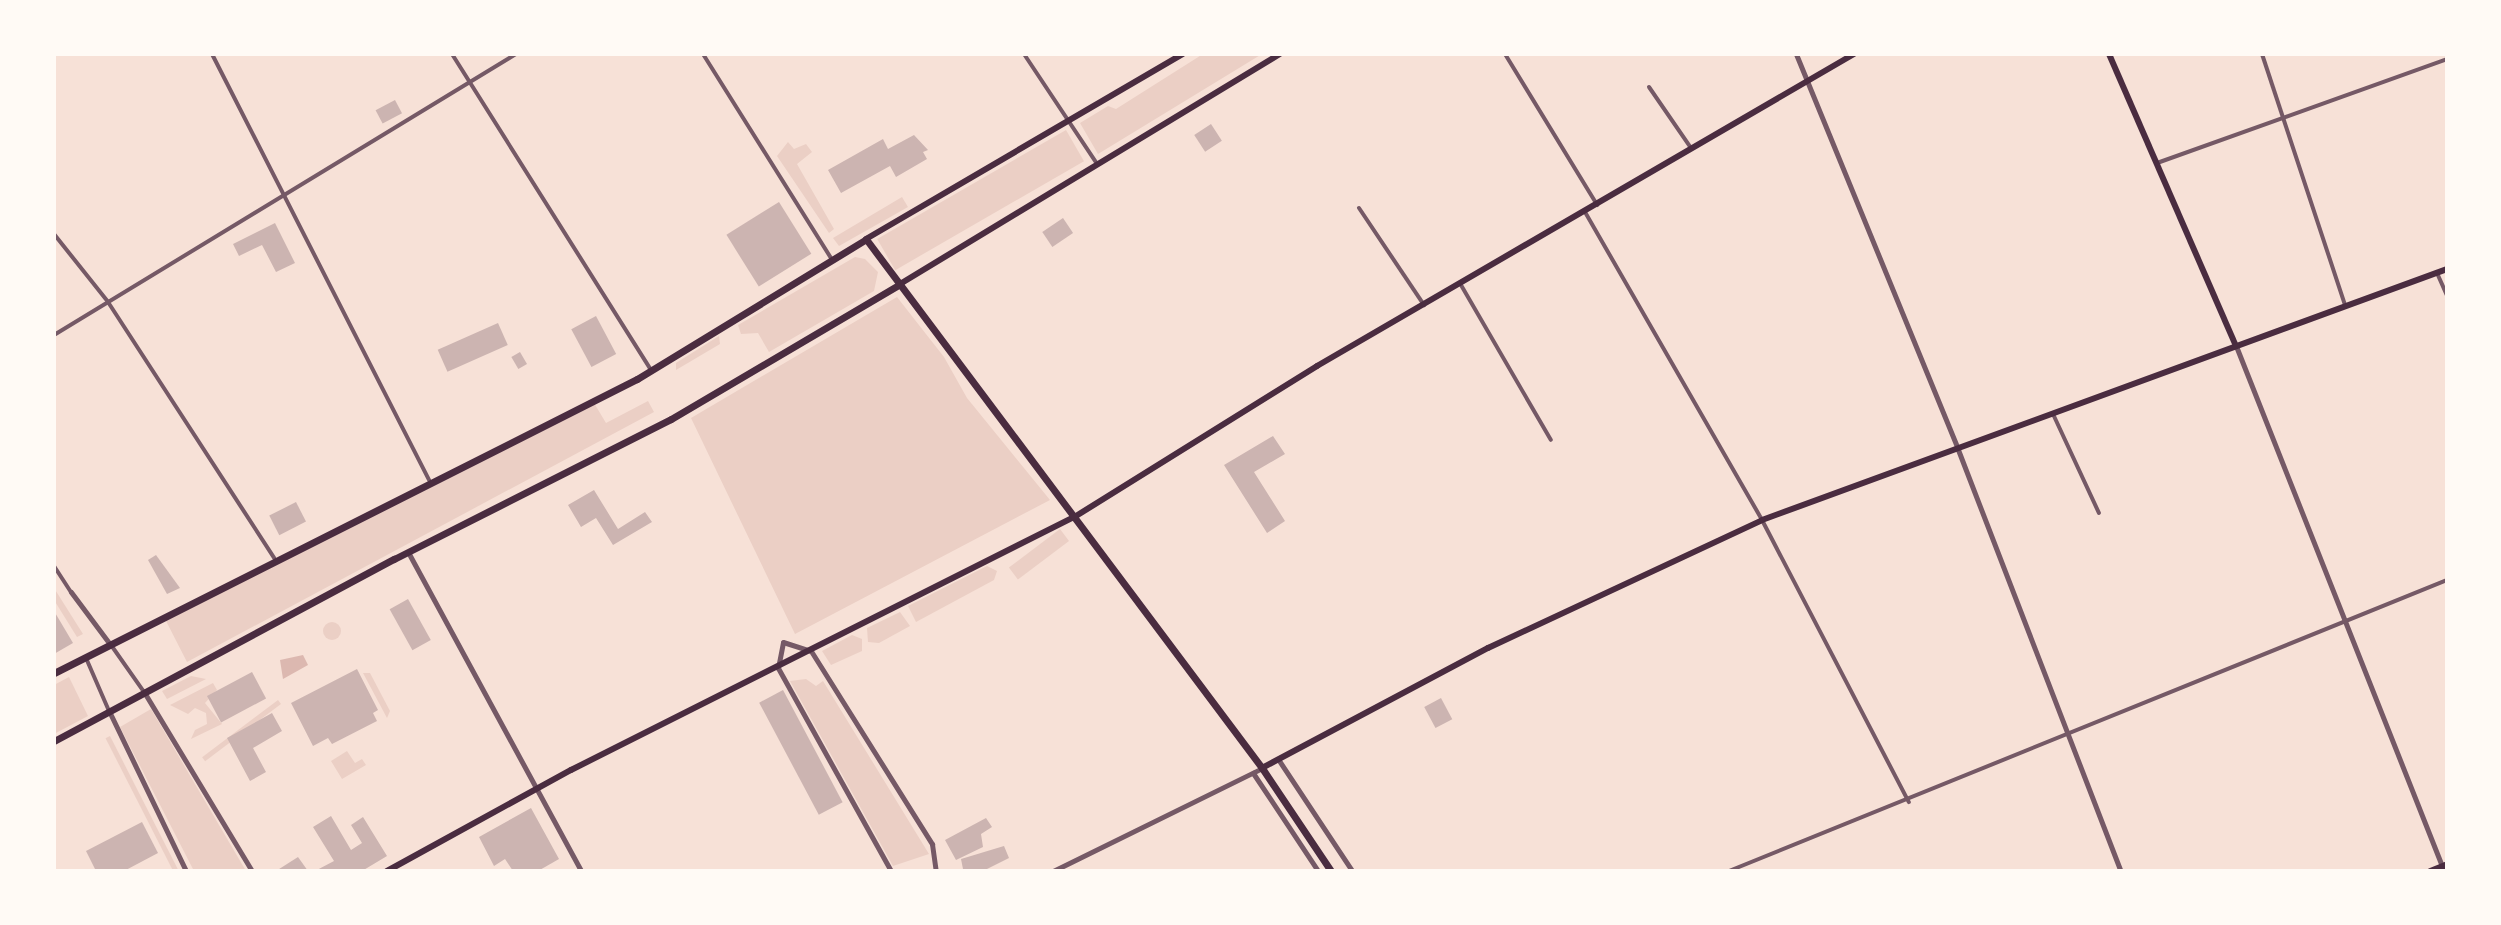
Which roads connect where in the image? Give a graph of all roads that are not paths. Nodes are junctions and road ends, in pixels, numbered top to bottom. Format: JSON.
{"nodes":[{"id":1,"x":212,"y":54,"type":"edge"},
{"id":2,"x":452,"y":54,"type":"edge"},
{"id":3,"x":516,"y":54,"type":"edge"},
{"id":4,"x":703,"y":54,"type":"edge"},
{"id":5,"x":1024,"y":54,"type":"edge"},
{"id":6,"x":1183,"y":54,"type":"edge"},
{"id":7,"x":1280,"y":54,"type":"edge"},
{"id":8,"x":1505,"y":54,"type":"edge"},
{"id":9,"x":1796,"y":54,"type":"edge"},
{"id":10,"x":1854,"y":54,"type":"edge"},
{"id":11,"x":2109,"y":54,"type":"edge"},
{"id":12,"x":2262,"y":54,"type":"edge"},
{"id":13,"x":2447,"y":59,"type":"edge"},
{"id":14,"x":1805,"y":80,"type":"junction"},
{"id":15,"x":470,"y":84,"type":"junction"},
{"id":16,"x":1649,"y":87,"type":"dead end"},
{"id":17,"x":2282,"y":120,"type":"junction"},
{"id":18,"x":1070,"y":121,"type":"junction"},
{"id":19,"x":1691,"y":149,"type":"junction"},
{"id":20,"x":2157,"y":163,"type":"junction"},
{"id":21,"x":1097,"y":164,"type":"junction"},
{"id":22,"x":282,"y":199,"type":"junction"},
{"id":23,"x":1597,"y":205,"type":"junction"},
{"id":24,"x":1359,"y":208,"type":"dead end"},
{"id":25,"x":1585,"y":212,"type":"junction"},
{"id":26,"x":54,"y":234,"type":"edge"},
{"id":27,"x":866,"y":239,"type":"junction"},
{"id":28,"x":832,"y":260,"type":"junction"},
{"id":29,"x":2447,"y":269,"type":"edge"},
{"id":30,"x":2437,"y":273,"type":"junction"},
{"id":31,"x":900,"y":284,"type":"junction"},
{"id":32,"x":1461,"y":285,"type":"junction"},
{"id":33,"x":2447,"y":295,"type":"edge"},
{"id":34,"x":108,"y":302,"type":"junction"},
{"id":35,"x":2345,"y":305,"type":"junction"},
{"id":36,"x":1425,"y":306,"type":"junction"},
{"id":37,"x":54,"y":335,"type":"edge"},
{"id":38,"x":2236,"y":346,"type":"junction"},
{"id":39,"x":652,"y":371,"type":"junction"},
{"id":40,"x":2052,"y":412,"type":"junction"},
{"id":41,"x":1551,"y":440,"type":"dead end"},
{"id":42,"x":1957,"y":447,"type":"junction"},
{"id":43,"x":429,"y":480,"type":"junction"},
{"id":44,"x":2099,"y":513,"type":"dead end"},
{"id":45,"x":1076,"y":516,"type":"junction"},
{"id":46,"x":1762,"y":520,"type":"junction"},
{"id":47,"x":408,"y":552,"type":"junction"},
{"id":48,"x":274,"y":558,"type":"junction"},
{"id":49,"x":54,"y":566,"type":"edge"},
{"id":50,"x":2447,"y":580,"type":"edge"},
{"id":51,"x":71,"y":592,"type":"joint"},
{"id":52,"x":2345,"y":622,"type":"junction"},
{"id":53,"x":109,"y":643,"type":"junction"},
{"id":54,"x":811,"y":651,"type":"junction"},
{"id":55,"x":86,"y":656,"type":"junction"},
{"id":56,"x":778,"y":668,"type":"junction"},
{"id":57,"x":54,"y":673,"type":"edge"},
{"id":58,"x":144,"y":692,"type":"junction"},
{"id":59,"x":109,"y":711,"type":"junction"},
{"id":60,"x":2066,"y":734,"type":"junction"},
{"id":61,"x":54,"y":741,"type":"edge"},
{"id":62,"x":1278,"y":759,"type":"junction"},
{"id":63,"x":1262,"y":768,"type":"junction"},
{"id":64,"x":1253,"y":773,"type":"junction"},
{"id":65,"x":536,"y":788,"type":"junction"},
{"id":66,"x":1909,"y":802,"type":"junction"},
{"id":67,"x":2445,"y":865,"type":"edge"},
{"id":68,"x":186,"y":871,"type":"edge"},
{"id":69,"x":252,"y":871,"type":"edge"},
{"id":70,"x":387,"y":871,"type":"edge"},
{"id":71,"x":581,"y":871,"type":"edge"},
{"id":72,"x":891,"y":871,"type":"edge"},
{"id":73,"x":936,"y":871,"type":"edge"},
{"id":74,"x":1053,"y":871,"type":"edge"},
{"id":75,"x":1318,"y":871,"type":"edge"},
{"id":76,"x":1331,"y":871,"type":"edge"},
{"id":77,"x":1352,"y":871,"type":"edge"},
{"id":78,"x":1729,"y":871,"type":"edge"},
{"id":79,"x":2121,"y":871,"type":"edge"},
{"id":80,"x":2430,"y":871,"type":"edge"}],
"edges":[{"from":1,"to":22,"type":"street"},
{"from":2,"to":15,"type":"street"},
{"from":3,"to":15,"type":"street"},
{"from":4,"to":28,"type":"street"},
{"from":5,"to":18,"type":"street"},
{"from":6,"to":18,"type":"main road"},
{"from":7,"to":21,"type":"main road"},
{"from":8,"to":23,"type":"street"},
{"from":9,"to":14,"type":"street"},
{"from":10,"to":14,"type":"main road"},
{"from":11,"to":20,"type":"main road"},
{"from":12,"to":17,"type":"street"},
{"from":13,"to":17,"type":"street"},
{"from":14,"to":19,"type":"main road"},
{"from":14,"to":42,"type":"street"},
{"from":15,"to":22,"type":"street"},
{"from":15,"to":39,"type":"street"},
{"from":16,"to":19,"type":"street"},
{"from":17,"to":20,"type":"street"},
{"from":17,"to":35,"type":"street"},
{"from":18,"to":21,"type":"street"},
{"from":18,"to":27,"type":"main road"},
{"from":19,"to":23,"type":"main road"},
{"from":20,"to":38,"type":"main road"},
{"from":21,"to":31,"type":"main road"},
{"from":22,"to":34,"type":"street"},
{"from":22,"to":43,"type":"street"},
{"from":23,"to":25,"type":"main road"},
{"from":24,"to":36,"type":"street"},
{"from":25,"to":32,"type":"main road"},
{"from":25,"to":46,"type":"street"},
{"from":26,"to":34,"type":"street"},
{"from":27,"to":28,"type":"main road"},
{"from":27,"to":31,"type":"main road"},
{"from":28,"to":39,"type":"main road"},
{"from":29,"to":30,"type":"main road"},
{"from":30,"to":33,"type":"street"},
{"from":30,"to":35,"type":"main road"},
{"from":31,"to":45,"type":"main road"},
{"from":31,"to":47,"type":"main road"},
{"from":32,"to":36,"type":"main road"},
{"from":32,"to":41,"type":"street"},
{"from":34,"to":37,"type":"street"},
{"from":34,"to":48,"type":"street"},
{"from":35,"to":38,"type":"main road"},
{"from":36,"to":45,"type":"main road"},
{"from":38,"to":40,"type":"main road"},
{"from":38,"to":52,"type":"street"},
{"from":39,"to":43,"type":"main road"},
{"from":40,"to":42,"type":"main road"},
{"from":40,"to":44,"type":"street"},
{"from":42,"to":46,"type":"main road"},
{"from":42,"to":60,"type":"street"},
{"from":43,"to":48,"type":"main road"},
{"from":45,"to":54,"type":"main road"},
{"from":45,"to":63,"type":"main road"},
{"from":46,"to":62,"type":"main road"},
{"from":46,"to":66,"type":"street"},
{"from":47,"to":58,"type":"main road"},
{"from":47,"to":65,"type":"street"},
{"from":48,"to":53,"type":"main road"},
{"from":49,"to":51,"type":"street"},
{"from":50,"to":52,"type":"street"},
{"from":51,"to":53,"type":"street"},
{"from":52,"to":60,"type":"street"},
{"from":52,"to":67,"type":"street"},
{"from":53,"to":55,"type":"main road"},
{"from":53,"to":58,"type":"street"},
{"from":54,"to":56,"type":"main road"},
{"from":54,"to":56,"type":"street"},
{"from":54,"to":73,"type":"street"},
{"from":55,"to":57,"type":"main road"},
{"from":55,"to":59,"type":"street"},
{"from":56,"to":65,"type":"main road"},
{"from":56,"to":72,"type":"street"},
{"from":58,"to":59,"type":"main road"},
{"from":58,"to":69,"type":"street"},
{"from":59,"to":61,"type":"main road"},
{"from":59,"to":68,"type":"street"},
{"from":60,"to":66,"type":"street"},
{"from":60,"to":79,"type":"street"},
{"from":62,"to":63,"type":"main road"},
{"from":62,"to":77,"type":"street"},
{"from":63,"to":64,"type":"street"},
{"from":63,"to":76,"type":"main road"},
{"from":64,"to":74,"type":"street"},
{"from":64,"to":75,"type":"street"},
{"from":65,"to":70,"type":"main road"},
{"from":65,"to":71,"type":"street"},
{"from":66,"to":78,"type":"street"},
{"from":67,"to":80,"type":"main road"}]}
